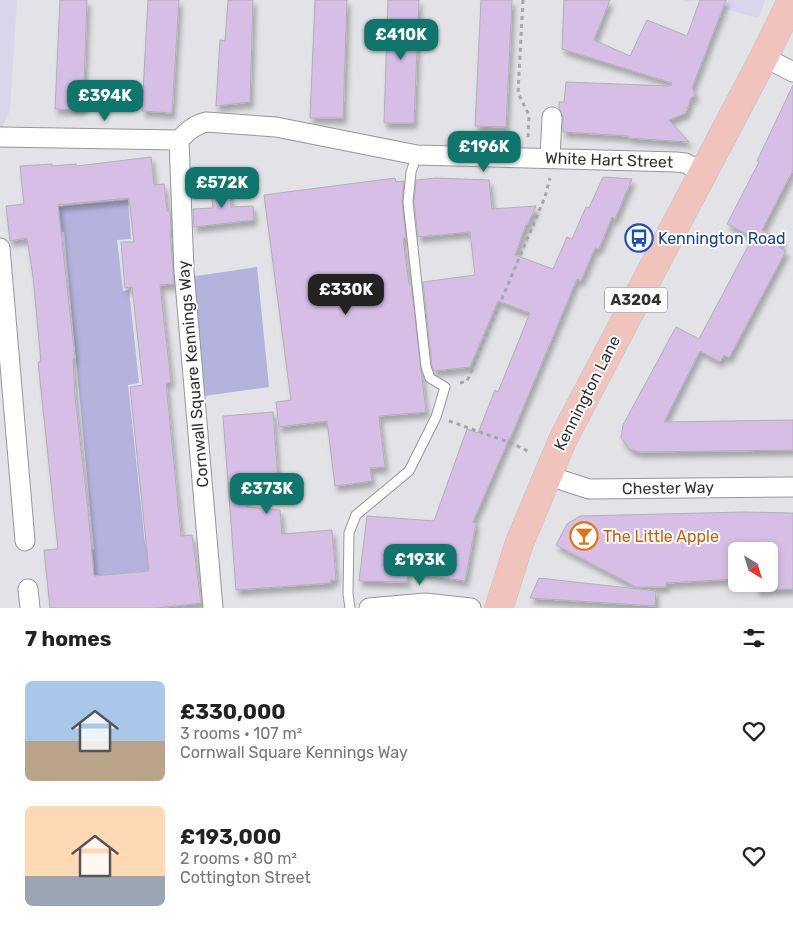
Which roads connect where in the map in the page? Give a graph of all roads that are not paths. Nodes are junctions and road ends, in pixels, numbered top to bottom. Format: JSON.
{"nodes":[{"id":1,"x":792,"y":0,"type":"edge"},
{"id":2,"x":764,"y":57,"type":"junction"},
{"id":3,"x":793,"y":72,"type":"edge"},
{"id":4,"x":552,"y":117,"type":"dead end"},
{"id":5,"x":0,"y":137,"type":"edge"},
{"id":6,"x":179,"y":140,"type":"junction"},
{"id":7,"x":417,"y":154,"type":"junction"},
{"id":8,"x":552,"y":158,"type":"junction"},
{"id":9,"x":703,"y":172,"type":"junction"},
{"id":10,"x":0,"y":248,"type":"edge"},
{"id":11,"x":546,"y":475,"type":"junction"},
{"id":12,"x":793,"y":486,"type":"edge"},
{"id":13,"x":25,"y":541,"type":"dead end"},
{"id":14,"x":28,"y":589,"type":"dead end"},
{"id":15,"x":30,"y":608,"type":"edge"},
{"id":16,"x":212,"y":608,"type":"edge"},
{"id":17,"x":350,"y":608,"type":"edge"},
{"id":18,"x":369,"y":608,"type":"edge"},
{"id":19,"x":471,"y":608,"type":"edge"},
{"id":20,"x":499,"y":608,"type":"edge"}],
"edges":[{"from":1,"to":2,"type":"highway","name":"Kennington Lane","number":"A3204"},
{"from":2,"to":3,"type":"street"},
{"from":2,"to":9,"type":"highway","name":"Kennington Lane","number":"A3204"},
{"from":4,"to":8,"type":"street"},
{"from":5,"to":6,"type":"street"},
{"from":6,"to":7,"type":"street","name":"White Hart Street"},
{"from":6,"to":16,"type":"street","name":"Cornwall Square Kennings Way"},
{"from":7,"to":8,"type":"street","name":"White Hart Street"},
{"from":7,"to":17,"type":"lane"},
{"from":8,"to":9,"type":"street","name":"White Hart Street"},
{"from":9,"to":11,"type":"highway","name":"Kennington Lane","number":"A3204"},
{"from":10,"to":13,"type":"street"},
{"from":11,"to":12,"type":"street","name":"Chester Way"},
{"from":11,"to":20,"type":"highway","name":"Kennington Lane","number":"A3204"},
{"from":14,"to":15,"type":"street"},
{"from":18,"to":19,"type":"street"}]}
